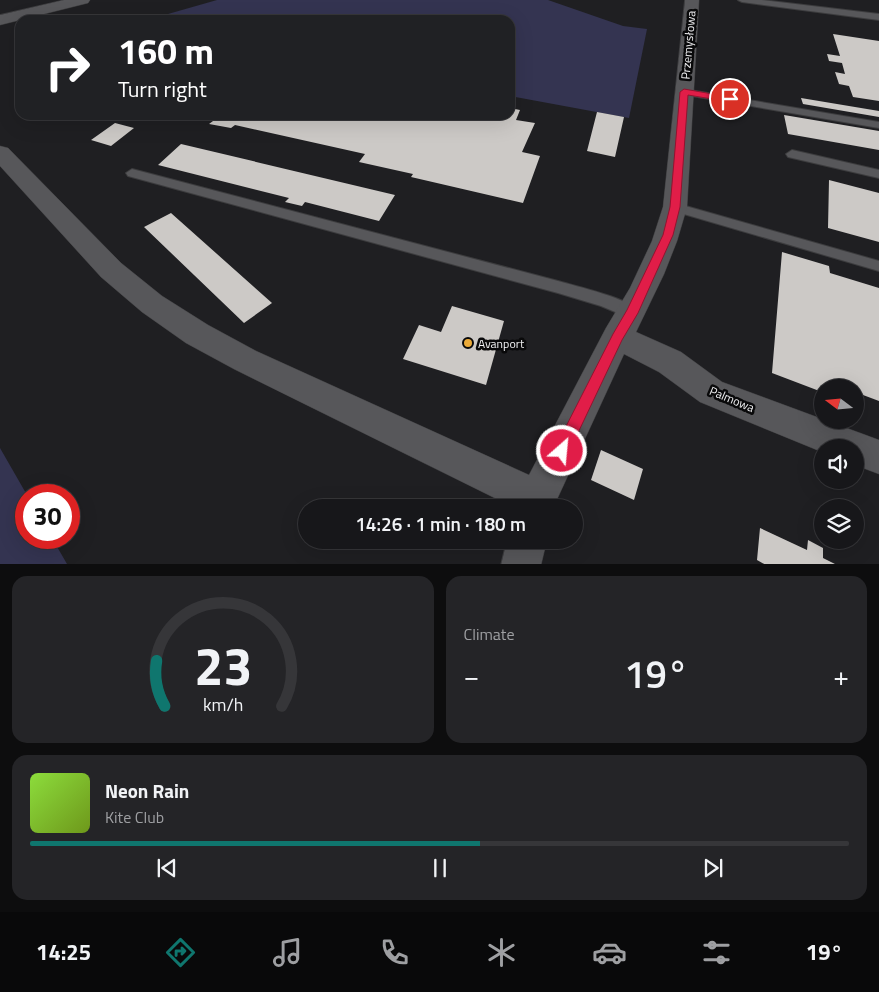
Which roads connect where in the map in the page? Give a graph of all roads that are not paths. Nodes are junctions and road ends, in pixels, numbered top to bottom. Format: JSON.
{"nodes":[{"id":1,"x":84,"y":0,"type":"edge"},
{"id":2,"x":692,"y":0,"type":"edge"},
{"id":3,"x":742,"y":0,"type":"edge"},
{"id":4,"x":21,"y":15,"type":"edge"},
{"id":5,"x":15,"y":16,"type":"edge"},
{"id":6,"x":879,"y":17,"type":"edge"},
{"id":7,"x":0,"y":20,"type":"edge"},
{"id":8,"x":684,"y":92,"type":"junction"},
{"id":9,"x":879,"y":125,"type":"edge"},
{"id":10,"x":0,"y":153,"type":"edge"},
{"id":11,"x":792,"y":154,"type":"dead end"},
{"id":12,"x":132,"y":173,"type":"dead end"},
{"id":13,"x":879,"y":174,"type":"edge"},
{"id":14,"x":675,"y":207,"type":"junction"},
{"id":15,"x":879,"y":266,"type":"edge"},
{"id":16,"x":625,"y":325,"type":"junction"},
{"id":17,"x":831,"y":439,"type":"edge"},
{"id":18,"x":864,"y":452,"type":"edge"},
{"id":19,"x":879,"y":457,"type":"edge"},
{"id":20,"x":528,"y":499,"type":"edge"},
{"id":21,"x":538,"y":499,"type":"edge"},
{"id":22,"x":525,"y":549,"type":"edge"},
{"id":23,"x":521,"y":564,"type":"edge"}],
"edges":[{"from":1,"to":4,"type":"street"},
{"from":2,"to":8,"type":"street","name":"Przemysłowa"},
{"from":3,"to":6,"type":"lane"},
{"from":5,"to":7,"type":"street"},
{"from":8,"to":9,"type":"lane"},
{"from":8,"to":14,"type":"street","name":"Przemysłowa"},
{"from":10,"to":20,"type":"street"},
{"from":11,"to":13,"type":"lane"},
{"from":12,"to":16,"type":"lane"},
{"from":14,"to":15,"type":"lane"},
{"from":14,"to":16,"type":"street","name":"Przemysłowa"},
{"from":16,"to":17,"type":"street","name":"Palmowa"},
{"from":16,"to":21,"type":"street","name":"Przemysłowa"},
{"from":18,"to":19,"type":"street","name":"Palmowa"},
{"from":22,"to":23,"type":"street"}]}
